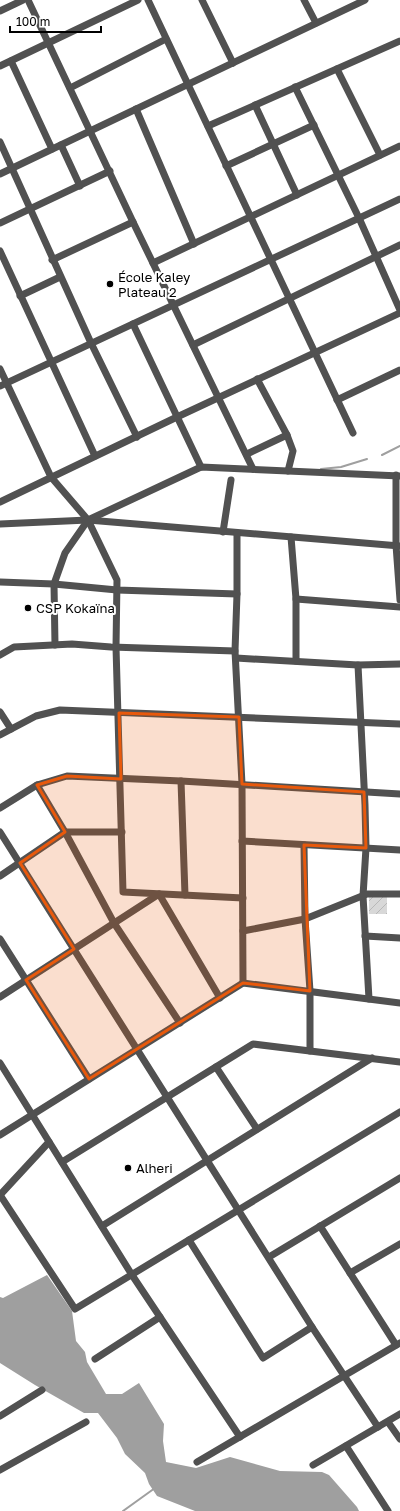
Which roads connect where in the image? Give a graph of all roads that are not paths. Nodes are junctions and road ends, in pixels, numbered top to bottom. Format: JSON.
{"nodes":[{"id":1,"x":23,"y":0,"type":"edge"},
{"id":2,"x":28,"y":0,"type":"edge"},
{"id":3,"x":138,"y":0,"type":"edge"},
{"id":4,"x":148,"y":0,"type":"edge"},
{"id":5,"x":202,"y":0,"type":"edge"},
{"id":6,"x":304,"y":0,"type":"edge"},
{"id":7,"x":365,"y":0,"type":"edge"},
{"id":8,"x":0,"y":11,"type":"edge"},
{"id":9,"x":316,"y":23,"type":"junction"},
{"id":10,"x":166,"y":39,"type":"junction"},
{"id":11,"x":400,"y":40,"type":"edge"},
{"id":12,"x":48,"y":43,"type":"junction"},
{"id":13,"x":11,"y":61,"type":"junction"},
{"id":14,"x":233,"y":63,"type":"junction"},
{"id":15,"x":0,"y":66,"type":"edge"},
{"id":16,"x":337,"y":69,"type":"junction"},
{"id":17,"x":188,"y":84,"type":"junction"},
{"id":18,"x":295,"y":87,"type":"junction"},
{"id":19,"x":70,"y":88,"type":"junction"},
{"id":20,"x":255,"y":105,"type":"junction"},
{"id":21,"x":136,"y":109,"type":"junction"},
{"id":22,"x":314,"y":125,"type":"junction"},
{"id":23,"x":208,"y":126,"type":"junction"},
{"id":24,"x":90,"y":131,"type":"junction"},
{"id":25,"x":0,"y":142,"type":"edge"},
{"id":26,"x":273,"y":144,"type":"junction"},
{"id":27,"x":61,"y":145,"type":"junction"},
{"id":28,"x":400,"y":146,"type":"edge"},
{"id":29,"x":52,"y":149,"type":"junction"},
{"id":30,"x":380,"y":156,"type":"junction"},
{"id":31,"x":226,"y":166,"type":"junction"},
{"id":32,"x":12,"y":169,"type":"junction"},
{"id":33,"x":110,"y":171,"type":"junction"},
{"id":34,"x":0,"y":174,"type":"edge"},
{"id":35,"x":338,"y":175,"type":"junction"},
{"id":36,"x":80,"y":186,"type":"junction"},
{"id":37,"x":297,"y":195,"type":"junction"},
{"id":38,"x":400,"y":199,"type":"edge"},
{"id":39,"x":30,"y":210,"type":"junction"},
{"id":40,"x":250,"y":217,"type":"junction"},
{"id":41,"x":359,"y":218,"type":"junction"},
{"id":42,"x":133,"y":222,"type":"junction"},
{"id":43,"x":0,"y":223,"type":"edge"},
{"id":44,"x":194,"y":244,"type":"junction"},
{"id":45,"x":400,"y":245,"type":"edge"},
{"id":46,"x":0,"y":252,"type":"edge"},
{"id":47,"x":376,"y":256,"type":"junction"},
{"id":48,"x":270,"y":259,"type":"junction"},
{"id":49,"x":52,"y":260,"type":"junction"},
{"id":50,"x":153,"y":263,"type":"junction"},
{"id":51,"x":60,"y":277,"type":"junction"},
{"id":52,"x":20,"y":296,"type":"junction"},
{"id":53,"x":289,"y":299,"type":"junction"},
{"id":54,"x":173,"y":305,"type":"junction"},
{"id":55,"x":400,"y":312,"type":"edge"},
{"id":56,"x":133,"y":324,"type":"junction"},
{"id":57,"x":91,"y":343,"type":"junction"},
{"id":58,"x":193,"y":345,"type":"junction"},
{"id":59,"x":314,"y":352,"type":"junction"},
{"id":60,"x":51,"y":362,"type":"junction"},
{"id":61,"x":0,"y":369,"type":"edge"},
{"id":62,"x":400,"y":370,"type":"edge"},
{"id":63,"x":257,"y":379,"type":"junction"},
{"id":64,"x":3,"y":384,"type":"edge"},
{"id":65,"x":218,"y":398,"type":"junction"},
{"id":66,"x":337,"y":400,"type":"junction"},
{"id":67,"x":177,"y":417,"type":"junction"},
{"id":68,"x":352,"y":433,"type":"dead end"},
{"id":69,"x":287,"y":435,"type":"junction"},
{"id":70,"x":137,"y":437,"type":"junction"},
{"id":71,"x":247,"y":454,"type":"junction"},
{"id":72,"x":94,"y":456,"type":"junction"},
{"id":73,"x":200,"y":467,"type":"junction"},
{"id":74,"x":253,"y":469,"type":"junction"},
{"id":75,"x":288,"y":470,"type":"junction"},
{"id":76,"x":398,"y":476,"type":"edge"},
{"id":77,"x":51,"y":477,"type":"junction"},
{"id":78,"x":231,"y":480,"type":"dead end"},
{"id":79,"x":1,"y":499,"type":"edge"},
{"id":80,"x":88,"y":520,"type":"junction"},
{"id":81,"x":0,"y":524,"type":"edge"},
{"id":82,"x":223,"y":532,"type":"junction"},
{"id":83,"x":237,"y":533,"type":"junction"},
{"id":84,"x":291,"y":537,"type":"junction"},
{"id":85,"x":398,"y":546,"type":"edge"},
{"id":86,"x":0,"y":582,"type":"edge"},
{"id":87,"x":54,"y":584,"type":"junction"},
{"id":88,"x":117,"y":590,"type":"junction"},
{"id":89,"x":237,"y":594,"type":"junction"},
{"id":90,"x":296,"y":599,"type":"junction"},
{"id":91,"x":400,"y":600,"type":"edge"},
{"id":92,"x":400,"y":607,"type":"edge"},
{"id":93,"x":55,"y":645,"type":"junction"},
{"id":94,"x":116,"y":647,"type":"junction"},
{"id":95,"x":235,"y":654,"type":"junction"},
{"id":96,"x":0,"y":655,"type":"edge"},
{"id":97,"x":296,"y":661,"type":"junction"},
{"id":98,"x":400,"y":664,"type":"edge"},
{"id":99,"x":358,"y":665,"type":"junction"},
{"id":100,"x":0,"y":712,"type":"edge"},
{"id":101,"x":119,"y":713,"type":"junction"},
{"id":102,"x":239,"y":717,"type":"junction"},
{"id":103,"x":361,"y":722,"type":"junction"},
{"id":104,"x":400,"y":724,"type":"edge"},
{"id":105,"x":11,"y":729,"type":"junction"},
{"id":106,"x":0,"y":735,"type":"edge"},
{"id":107,"x":121,"y":778,"type":"junction"},
{"id":108,"x":181,"y":781,"type":"junction"},
{"id":109,"x":242,"y":784,"type":"junction"},
{"id":110,"x":37,"y":785,"type":"junction"},
{"id":111,"x":364,"y":792,"type":"junction"},
{"id":112,"x":400,"y":794,"type":"edge"},
{"id":113,"x":0,"y":808,"type":"edge"},
{"id":114,"x":0,"y":832,"type":"edge"},
{"id":115,"x":65,"y":832,"type":"junction"},
{"id":116,"x":122,"y":832,"type":"junction"},
{"id":117,"x":242,"y":842,"type":"junction"},
{"id":118,"x":304,"y":845,"type":"junction"},
{"id":119,"x":366,"y":848,"type":"junction"},
{"id":120,"x":400,"y":850,"type":"edge"},
{"id":121,"x":20,"y":863,"type":"junction"},
{"id":122,"x":0,"y":876,"type":"edge"},
{"id":123,"x":159,"y":894,"type":"junction"},
{"id":124,"x":400,"y":894,"type":"edge"},
{"id":125,"x":184,"y":895,"type":"junction"},
{"id":126,"x":363,"y":896,"type":"junction"},
{"id":127,"x":243,"y":898,"type":"junction"},
{"id":128,"x":305,"y":919,"type":"junction"},
{"id":129,"x":114,"y":923,"type":"junction"},
{"id":130,"x":243,"y":931,"type":"junction"},
{"id":131,"x":365,"y":936,"type":"junction"},
{"id":132,"x":400,"y":938,"type":"edge"},
{"id":133,"x":0,"y":939,"type":"edge"},
{"id":134,"x":74,"y":949,"type":"junction"},
{"id":135,"x":26,"y":980,"type":"junction"},
{"id":136,"x":243,"y":983,"type":"junction"},
{"id":137,"x":310,"y":991,"type":"junction"},
{"id":138,"x":0,"y":997,"type":"edge"},
{"id":139,"x":220,"y":998,"type":"junction"},
{"id":140,"x":369,"y":999,"type":"junction"},
{"id":141,"x":400,"y":1003,"type":"edge"},
{"id":142,"x":180,"y":1023,"type":"junction"},
{"id":143,"x":138,"y":1049,"type":"junction"},
{"id":144,"x":310,"y":1051,"type":"junction"},
{"id":145,"x":372,"y":1058,"type":"junction"},
{"id":146,"x":400,"y":1062,"type":"edge"},
{"id":147,"x":0,"y":1063,"type":"edge"},
{"id":148,"x":216,"y":1067,"type":"junction"},
{"id":149,"x":90,"y":1080,"type":"junction"},
{"id":150,"x":168,"y":1097,"type":"junction"},
{"id":151,"x":400,"y":1112,"type":"edge"},
{"id":152,"x":32,"y":1115,"type":"junction"},
{"id":153,"x":257,"y":1129,"type":"junction"},
{"id":154,"x":0,"y":1135,"type":"edge"},
{"id":155,"x":49,"y":1142,"type":"junction"},
{"id":156,"x":208,"y":1160,"type":"junction"},
{"id":157,"x":62,"y":1162,"type":"junction"},
{"id":158,"x":400,"y":1178,"type":"edge"},
{"id":159,"x":0,"y":1195,"type":"edge"},
{"id":160,"x":239,"y":1209,"type":"junction"},
{"id":161,"x":102,"y":1226,"type":"junction"},
{"id":162,"x":320,"y":1226,"type":"junction"},
{"id":163,"x":189,"y":1240,"type":"junction"},
{"id":164,"x":400,"y":1244,"type":"edge"},
{"id":165,"x":269,"y":1257,"type":"junction"},
{"id":166,"x":350,"y":1274,"type":"junction"},
{"id":167,"x":132,"y":1275,"type":"junction"},
{"id":168,"x":160,"y":1317,"type":"junction"},
{"id":169,"x":312,"y":1327,"type":"junction"},
{"id":170,"x":398,"y":1344,"type":"edge"},
{"id":171,"x":94,"y":1359,"type":"dead end"},
{"id":172,"x":344,"y":1376,"type":"junction"},
{"id":173,"x":42,"y":1390,"type":"dead end"},
{"id":174,"x":400,"y":1414,"type":"edge"},
{"id":175,"x":0,"y":1416,"type":"edge"},
{"id":176,"x":86,"y":1422,"type":"dead end"},
{"id":177,"x":388,"y":1422,"type":"junction"},
{"id":178,"x":378,"y":1427,"type":"junction"},
{"id":179,"x":240,"y":1437,"type":"junction"},
{"id":180,"x":400,"y":1439,"type":"edge"},
{"id":181,"x":346,"y":1446,"type":"junction"},
{"id":182,"x":197,"y":1462,"type":"dead end"},
{"id":183,"x":313,"y":1465,"type":"dead end"},
{"id":184,"x":0,"y":1470,"type":"edge"},
{"id":185,"x":388,"y":1511,"type":"edge"}],
"edges":[{"from":1,"to":8,"type":"street"},
{"from":2,"to":12,"type":"street"},
{"from":3,"to":12,"type":"street"},
{"from":4,"to":10,"type":"street"},
{"from":5,"to":14,"type":"street"},
{"from":6,"to":9,"type":"street"},
{"from":7,"to":9,"type":"street"},
{"from":9,"to":14,"type":"street"},
{"from":10,"to":17,"type":"street"},
{"from":10,"to":19,"type":"street"},
{"from":11,"to":16,"type":"street"},
{"from":12,"to":13,"type":"street"},
{"from":12,"to":19,"type":"street"},
{"from":13,"to":15,"type":"street"},
{"from":13,"to":29,"type":"street"},
{"from":14,"to":17,"type":"street"},
{"from":16,"to":18,"type":"street"},
{"from":16,"to":30,"type":"street"},
{"from":17,"to":21,"type":"street"},
{"from":17,"to":23,"type":"street"},
{"from":18,"to":20,"type":"street"},
{"from":18,"to":22,"type":"street"},
{"from":19,"to":24,"type":"street"},
{"from":20,"to":23,"type":"street"},
{"from":20,"to":26,"type":"street"},
{"from":21,"to":24,"type":"street"},
{"from":21,"to":44,"type":"street"},
{"from":22,"to":26,"type":"street"},
{"from":22,"to":35,"type":"street"},
{"from":23,"to":31,"type":"street"},
{"from":24,"to":27,"type":"street"},
{"from":24,"to":33,"type":"street"},
{"from":25,"to":32,"type":"street"},
{"from":26,"to":31,"type":"street"},
{"from":26,"to":37,"type":"street"},
{"from":27,"to":29,"type":"street"},
{"from":27,"to":36,"type":"street"},
{"from":28,"to":30,"type":"street"},
{"from":29,"to":32,"type":"street"},
{"from":30,"to":35,"type":"street"},
{"from":31,"to":40,"type":"street"},
{"from":32,"to":34,"type":"street"},
{"from":32,"to":39,"type":"street"},
{"from":33,"to":36,"type":"street"},
{"from":33,"to":42,"type":"street"},
{"from":35,"to":37,"type":"street"},
{"from":35,"to":41,"type":"street"},
{"from":36,"to":39,"type":"street"},
{"from":37,"to":40,"type":"street"},
{"from":38,"to":41,"type":"street"},
{"from":39,"to":43,"type":"street"},
{"from":39,"to":49,"type":"street"},
{"from":40,"to":44,"type":"street"},
{"from":40,"to":48,"type":"street"},
{"from":41,"to":47,"type":"street"},
{"from":41,"to":48,"type":"street"},
{"from":42,"to":49,"type":"street"},
{"from":42,"to":50,"type":"street"},
{"from":44,"to":50,"type":"street"},
{"from":45,"to":47,"type":"street"},
{"from":46,"to":52,"type":"street"},
{"from":47,"to":53,"type":"street"},
{"from":47,"to":55,"type":"street"},
{"from":48,"to":53,"type":"street"},
{"from":48,"to":54,"type":"street"},
{"from":49,"to":51,"type":"street"},
{"from":50,"to":54,"type":"street"},
{"from":51,"to":52,"type":"street"},
{"from":51,"to":57,"type":"street"},
{"from":52,"to":60,"type":"street"},
{"from":53,"to":58,"type":"street"},
{"from":53,"to":59,"type":"street"},
{"from":54,"to":56,"type":"street"},
{"from":54,"to":58,"type":"street"},
{"from":55,"to":59,"type":"street"},
{"from":56,"to":57,"type":"street"},
{"from":56,"to":67,"type":"street"},
{"from":57,"to":60,"type":"street"},
{"from":57,"to":70,"type":"street"},
{"from":58,"to":65,"type":"street"},
{"from":59,"to":63,"type":"street"},
{"from":59,"to":66,"type":"street"},
{"from":60,"to":64,"type":"street"},
{"from":60,"to":72,"type":"street"},
{"from":61,"to":64,"type":"street"},
{"from":62,"to":66,"type":"street"},
{"from":63,"to":65,"type":"street"},
{"from":63,"to":69,"type":"street"},
{"from":64,"to":77,"type":"street"},
{"from":65,"to":67,"type":"street"},
{"from":65,"to":71,"type":"street"},
{"from":66,"to":68,"type":"street"},
{"from":67,"to":70,"type":"street"},
{"from":67,"to":73,"type":"street"},
{"from":69,"to":71,"type":"street"},
{"from":69,"to":75,"type":"street"},
{"from":70,"to":72,"type":"street"},
{"from":71,"to":74,"type":"street"},
{"from":72,"to":77,"type":"street"},
{"from":73,"to":74,"type":"street"},
{"from":73,"to":80,"type":"street"},
{"from":74,"to":75,"type":"street"},
{"from":75,"to":76,"type":"street"},
{"from":76,"to":85,"type":"street"},
{"from":77,"to":79,"type":"street"},
{"from":77,"to":80,"type":"street"},
{"from":78,"to":82,"type":"street"},
{"from":80,"to":81,"type":"street"},
{"from":80,"to":82,"type":"street"},
{"from":80,"to":87,"type":"street"},
{"from":80,"to":88,"type":"street"},
{"from":82,"to":83,"type":"street"},
{"from":83,"to":84,"type":"street"},
{"from":83,"to":89,"type":"street"},
{"from":84,"to":85,"type":"street"},
{"from":84,"to":90,"type":"street"},
{"from":85,"to":91,"type":"street"},
{"from":86,"to":87,"type":"street"},
{"from":87,"to":88,"type":"street"},
{"from":87,"to":93,"type":"street"},
{"from":88,"to":89,"type":"street"},
{"from":88,"to":94,"type":"street"},
{"from":89,"to":95,"type":"street"},
{"from":90,"to":92,"type":"street"},
{"from":90,"to":97,"type":"street"},
{"from":93,"to":94,"type":"street"},
{"from":93,"to":96,"type":"street"},
{"from":94,"to":95,"type":"street"},
{"from":94,"to":101,"type":"street"},
{"from":95,"to":97,"type":"street"},
{"from":95,"to":102,"type":"street"},
{"from":97,"to":99,"type":"street"},
{"from":98,"to":99,"type":"street"},
{"from":99,"to":103,"type":"street"},
{"from":100,"to":105,"type":"street"},
{"from":101,"to":102,"type":"street"},
{"from":101,"to":105,"type":"street"},
{"from":101,"to":107,"type":"street"},
{"from":102,"to":103,"type":"street"},
{"from":102,"to":109,"type":"street"},
{"from":103,"to":104,"type":"street"},
{"from":103,"to":111,"type":"street"},
{"from":105,"to":106,"type":"street"},
{"from":107,"to":108,"type":"street"},
{"from":107,"to":110,"type":"street"},
{"from":107,"to":116,"type":"street"},
{"from":108,"to":109,"type":"street"},
{"from":108,"to":125,"type":"street"},
{"from":109,"to":111,"type":"street"},
{"from":109,"to":117,"type":"street"},
{"from":110,"to":113,"type":"street"},
{"from":110,"to":115,"type":"street"},
{"from":111,"to":112,"type":"street"},
{"from":111,"to":119,"type":"street"},
{"from":114,"to":121,"type":"street"},
{"from":115,"to":116,"type":"street"},
{"from":115,"to":121,"type":"street"},
{"from":115,"to":129,"type":"street"},
{"from":116,"to":123,"type":"street"},
{"from":117,"to":118,"type":"street"},
{"from":117,"to":127,"type":"street"},
{"from":118,"to":119,"type":"street"},
{"from":118,"to":128,"type":"street"},
{"from":119,"to":120,"type":"street"},
{"from":119,"to":126,"type":"street"},
{"from":121,"to":122,"type":"street"},
{"from":121,"to":134,"type":"street"},
{"from":123,"to":125,"type":"street"},
{"from":123,"to":129,"type":"street"},
{"from":123,"to":139,"type":"street"},
{"from":124,"to":126,"type":"street"},
{"from":125,"to":127,"type":"street"},
{"from":126,"to":128,"type":"street"},
{"from":126,"to":131,"type":"street"},
{"from":127,"to":130,"type":"street"},
{"from":128,"to":130,"type":"street"},
{"from":128,"to":137,"type":"street"},
{"from":129,"to":134,"type":"street"},
{"from":129,"to":142,"type":"street"},
{"from":130,"to":136,"type":"street"},
{"from":131,"to":132,"type":"street"},
{"from":131,"to":140,"type":"street"},
{"from":133,"to":135,"type":"street"},
{"from":134,"to":135,"type":"street"},
{"from":134,"to":143,"type":"street"},
{"from":135,"to":138,"type":"street"},
{"from":135,"to":149,"type":"street"},
{"from":136,"to":137,"type":"street"},
{"from":136,"to":139,"type":"street"},
{"from":137,"to":140,"type":"street"},
{"from":137,"to":144,"type":"street"},
{"from":139,"to":142,"type":"street"},
{"from":140,"to":141,"type":"street"},
{"from":142,"to":143,"type":"street"},
{"from":143,"to":149,"type":"street"},
{"from":143,"to":150,"type":"street"},
{"from":144,"to":145,"type":"street"},
{"from":144,"to":148,"type":"street"},
{"from":145,"to":146,"type":"street"},
{"from":145,"to":153,"type":"street"},
{"from":147,"to":152,"type":"street"},
{"from":148,"to":150,"type":"street"},
{"from":148,"to":153,"type":"street"},
{"from":149,"to":152,"type":"street"},
{"from":150,"to":156,"type":"street"},
{"from":150,"to":157,"type":"street"},
{"from":151,"to":160,"type":"street"},
{"from":152,"to":154,"type":"street"},
{"from":152,"to":155,"type":"street"},
{"from":153,"to":156,"type":"street"},
{"from":155,"to":157,"type":"street"},
{"from":155,"to":159,"type":"street"},
{"from":156,"to":160,"type":"street"},
{"from":156,"to":161,"type":"street"},
{"from":157,"to":161,"type":"street"},
{"from":158,"to":162,"type":"street"},
{"from":159,"to":167,"type":"street"},
{"from":160,"to":163,"type":"street"},
{"from":160,"to":165,"type":"street"},
{"from":161,"to":167,"type":"street"},
{"from":162,"to":165,"type":"street"},
{"from":162,"to":166,"type":"street"},
{"from":163,"to":167,"type":"street"},
{"from":163,"to":169,"type":"street"},
{"from":164,"to":166,"type":"street"},
{"from":165,"to":169,"type":"street"},
{"from":166,"to":170,"type":"street"},
{"from":167,"to":168,"type":"street"},
{"from":168,"to":171,"type":"street"},
{"from":168,"to":179,"type":"street"},
{"from":169,"to":172,"type":"street"},
{"from":170,"to":172,"type":"street"},
{"from":172,"to":178,"type":"street"},
{"from":172,"to":179,"type":"street"},
{"from":173,"to":175,"type":"street"},
{"from":174,"to":177,"type":"street"},
{"from":176,"to":184,"type":"street"},
{"from":177,"to":178,"type":"street"},
{"from":177,"to":180,"type":"street"},
{"from":178,"to":181,"type":"street"},
{"from":179,"to":182,"type":"street"},
{"from":181,"to":183,"type":"street"},
{"from":181,"to":185,"type":"street"}]}
